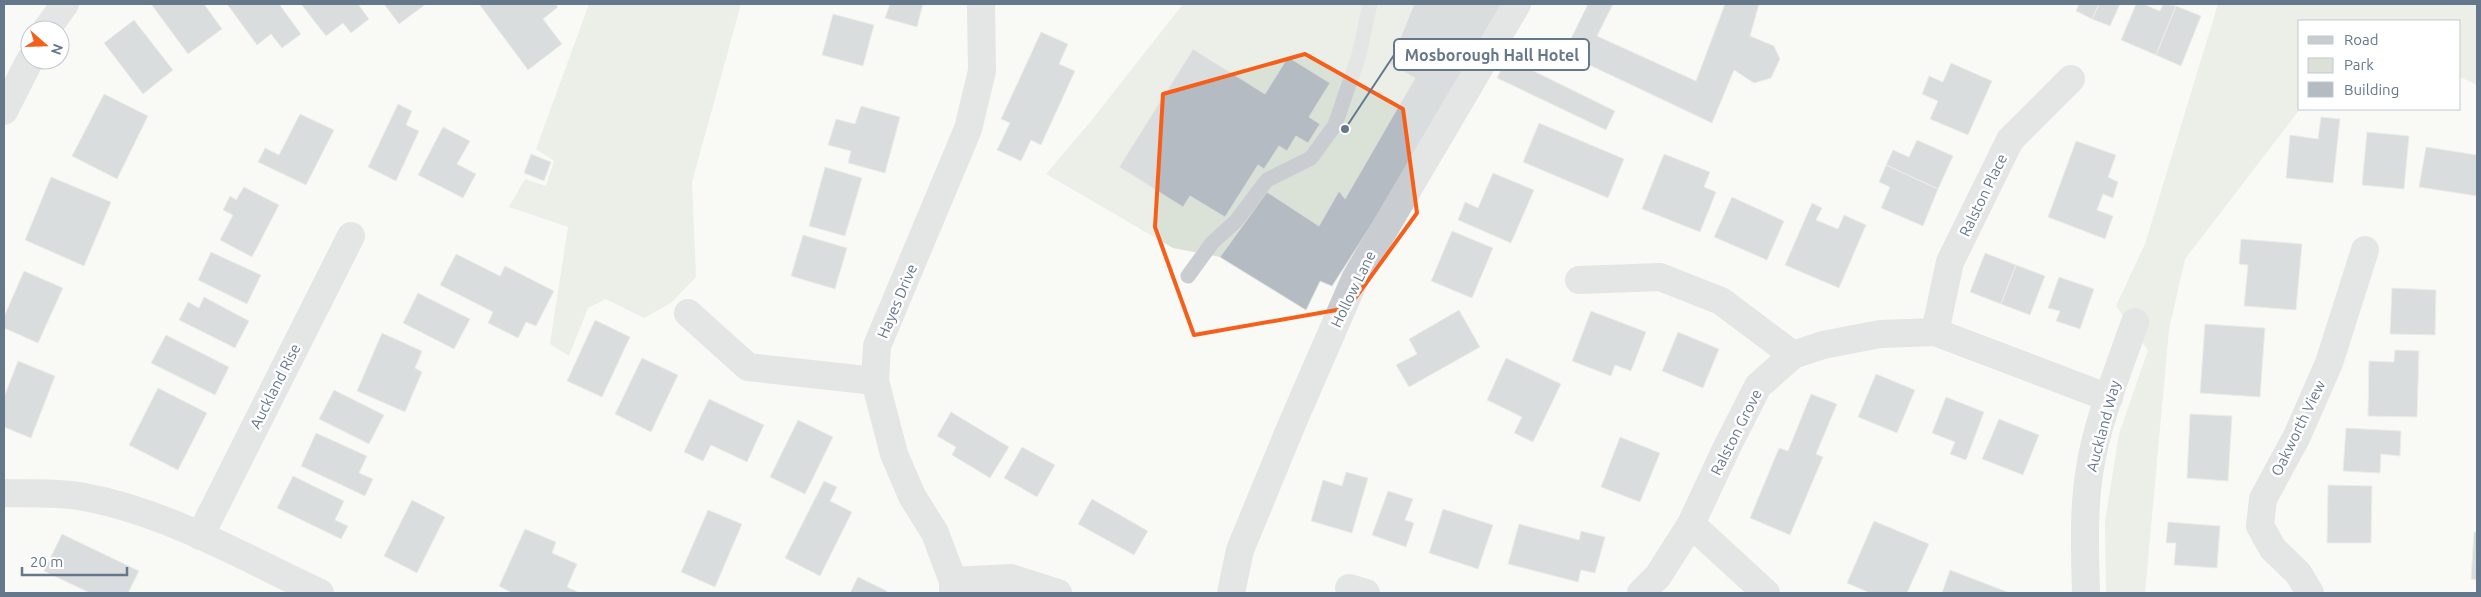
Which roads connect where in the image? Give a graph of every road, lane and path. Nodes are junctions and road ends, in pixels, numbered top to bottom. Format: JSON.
{"nodes":[{"id":1,"x":65,"y":4,"type":"edge"},
{"id":2,"x":981,"y":4,"type":"edge"},
{"id":3,"x":1370,"y":4,"type":"edge"},
{"id":4,"x":1517,"y":4,"type":"edge"},
{"id":5,"x":53,"y":20,"type":"edge"},
{"id":6,"x":25,"y":70,"type":"edge"},
{"id":7,"x":2071,"y":79,"type":"dead end"},
{"id":8,"x":4,"y":111,"type":"edge"},
{"id":9,"x":351,"y":236,"type":"dead end"},
{"id":10,"x":2365,"y":250,"type":"dead end"},
{"id":11,"x":1188,"y":276,"type":"dead end"},
{"id":12,"x":1579,"y":280,"type":"dead end"},
{"id":13,"x":688,"y":313,"type":"dead end"},
{"id":14,"x":2136,"y":322,"type":"dead end"},
{"id":15,"x":1935,"y":332,"type":"junction"},
{"id":16,"x":1794,"y":354,"type":"junction"},
{"id":17,"x":875,"y":381,"type":"junction"},
{"id":18,"x":2109,"y":398,"type":"junction"},
{"id":19,"x":4,"y":493,"type":"edge"},
{"id":20,"x":1691,"y":524,"type":"junction"},
{"id":21,"x":200,"y":536,"type":"junction"},
{"id":22,"x":953,"y":587,"type":"edge"},
{"id":23,"x":320,"y":593,"type":"edge"},
{"id":24,"x":1058,"y":593,"type":"edge"},
{"id":25,"x":1231,"y":593,"type":"edge"},
{"id":26,"x":1641,"y":593,"type":"edge"},
{"id":27,"x":1766,"y":593,"type":"edge"},
{"id":28,"x":2086,"y":593,"type":"edge"},
{"id":29,"x":2310,"y":593,"type":"edge"}],
"edges":[{"from":1,"to":5,"type":"street"},
{"from":2,"to":17,"type":"street","name":"Hayes Drive"},
{"from":3,"to":11,"type":"lane"},
{"from":4,"to":25,"type":"street","name":"Hollow Lane"},
{"from":6,"to":8,"type":"street"},
{"from":7,"to":15,"type":"street","name":"Ralston Place"},
{"from":9,"to":21,"type":"street","name":"Auckland Rise"},
{"from":10,"to":29,"type":"street","name":"Oakworth View"},
{"from":12,"to":16,"type":"street"},
{"from":13,"to":17,"type":"street"},
{"from":14,"to":18,"type":"street","name":"Auckland Way"},
{"from":15,"to":16,"type":"street","name":"Ralston Grove"},
{"from":15,"to":18,"type":"street","name":"Ralston Grove"},
{"from":16,"to":20,"type":"street","name":"Ralston Grove"},
{"from":17,"to":22,"type":"street","name":"Hayes Drive"},
{"from":18,"to":28,"type":"street","name":"Auckland Way"},
{"from":19,"to":21,"type":"street"},
{"from":20,"to":26,"type":"street","name":"Ralston Grove"},
{"from":20,"to":27,"type":"street"},
{"from":21,"to":23,"type":"street"},
{"from":22,"to":24,"type":"street"}]}
